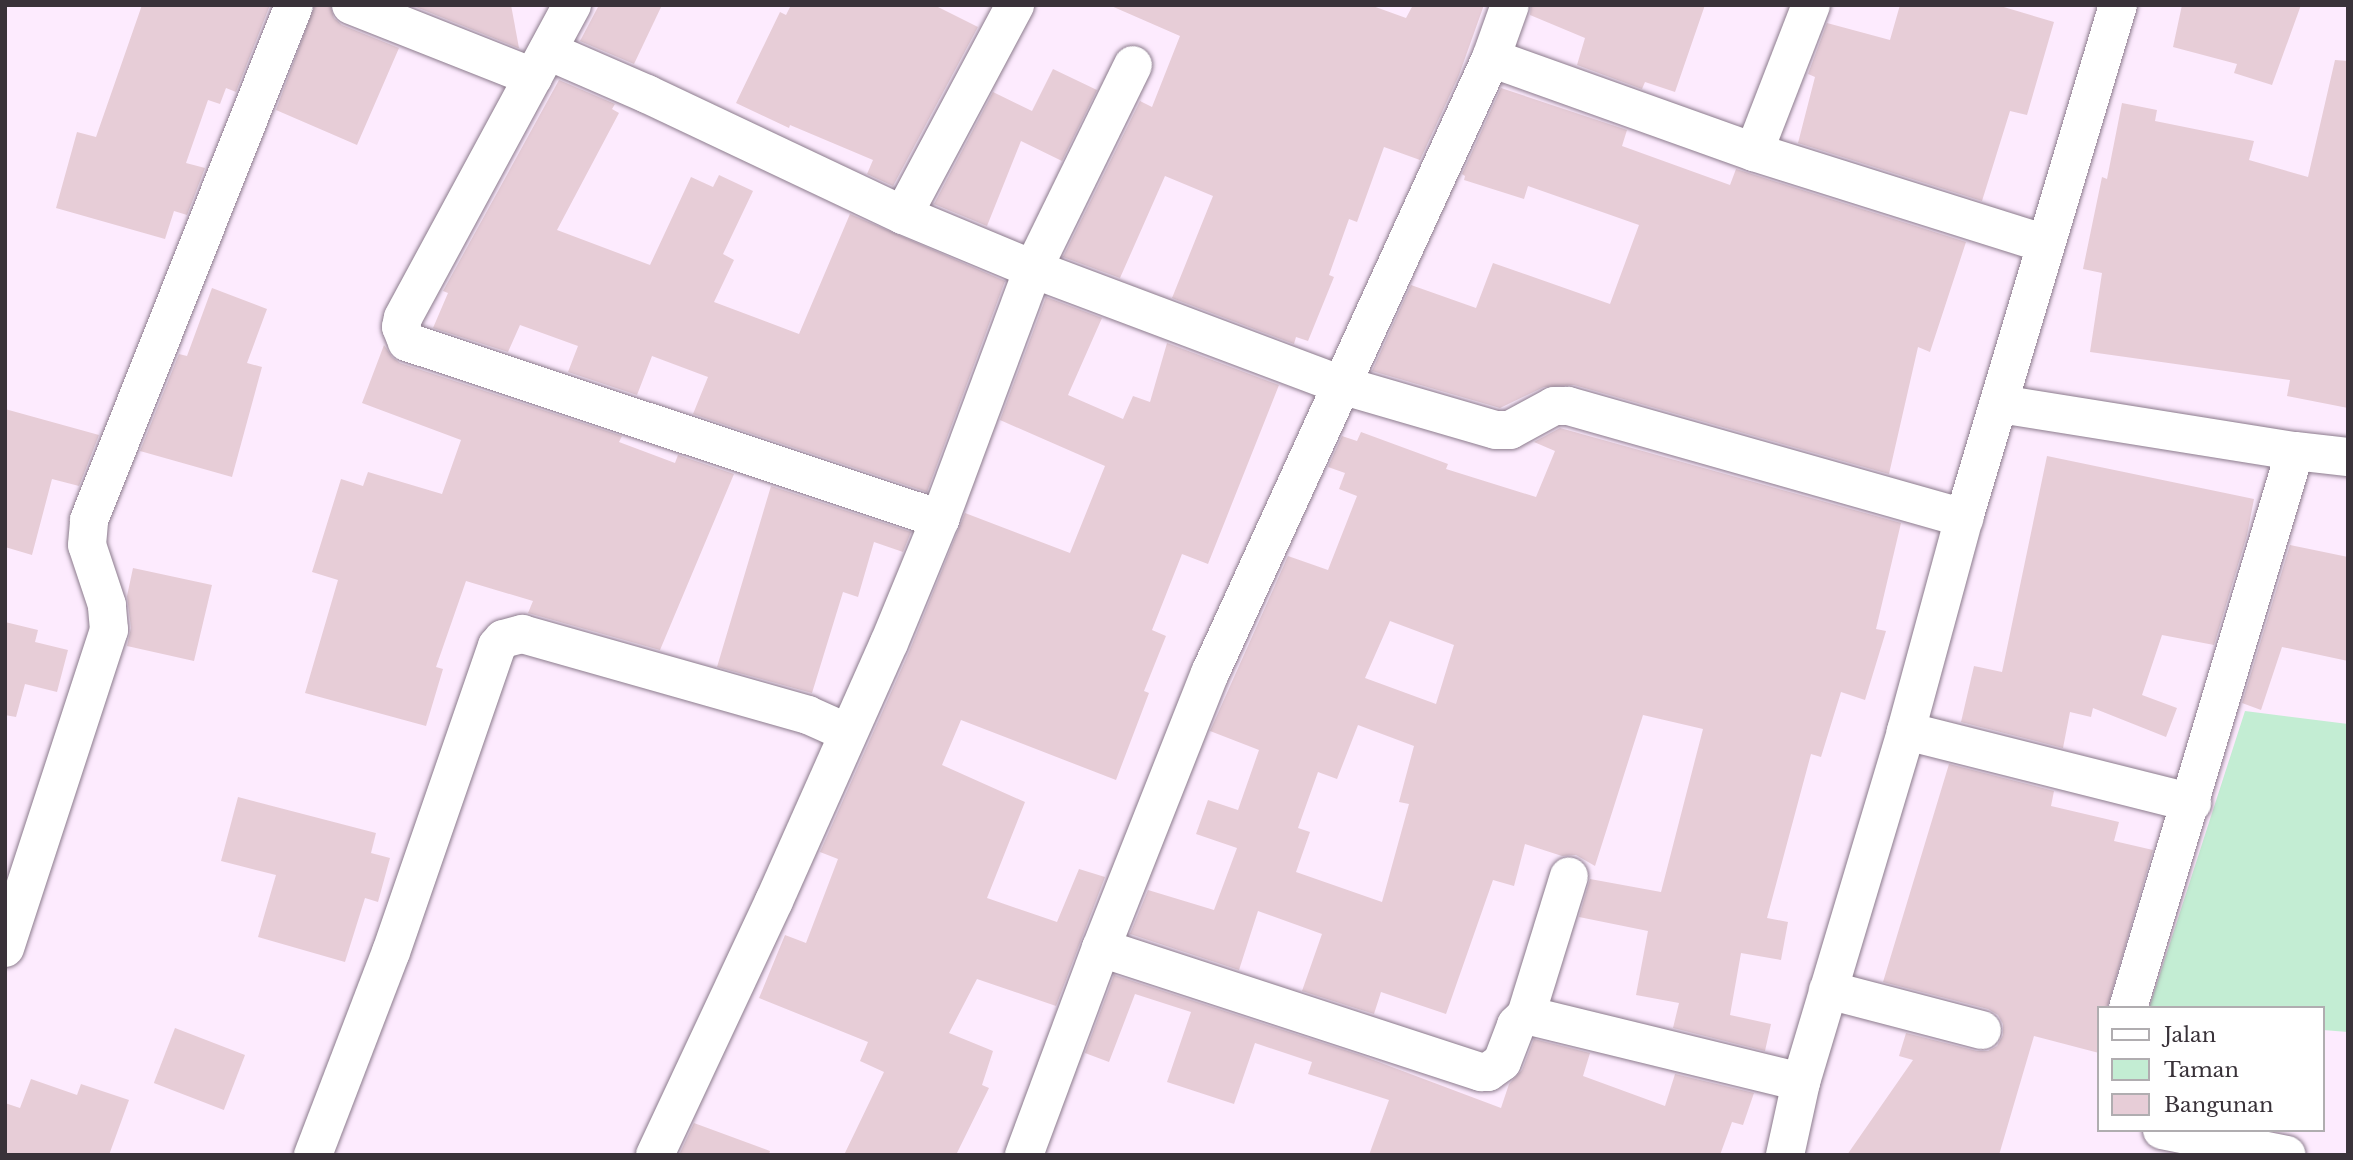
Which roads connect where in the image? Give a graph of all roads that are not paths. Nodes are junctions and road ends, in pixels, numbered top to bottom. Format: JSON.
{"nodes":[{"id":1,"x":295,"y":5,"type":"edge"},
{"id":2,"x":351,"y":5,"type":"edge"},
{"id":3,"x":572,"y":5,"type":"edge"},
{"id":4,"x":1015,"y":5,"type":"edge"},
{"id":5,"x":1510,"y":5,"type":"edge"},
{"id":6,"x":1811,"y":5,"type":"edge"},
{"id":7,"x":2118,"y":5,"type":"edge"},
{"id":8,"x":1491,"y":58,"type":"junction"},
{"id":9,"x":540,"y":64,"type":"junction"},
{"id":10,"x":1133,"y":65,"type":"dead end"},
{"id":11,"x":1754,"y":152,"type":"junction"},
{"id":12,"x":903,"y":215,"type":"junction"},
{"id":13,"x":2045,"y":244,"type":"junction"},
{"id":14,"x":1033,"y":269,"type":"junction"},
{"id":15,"x":1341,"y":385,"type":"junction"},
{"id":16,"x":2000,"y":404,"type":"junction"},
{"id":17,"x":2295,"y":451,"type":"junction"},
{"id":18,"x":2348,"y":457,"type":"edge"},
{"id":19,"x":1964,"y":518,"type":"junction"},
{"id":20,"x":940,"y":519,"type":"junction"},
{"id":21,"x":1906,"y":732,"type":"junction"},
{"id":22,"x":848,"y":733,"type":"junction"},
{"id":23,"x":2192,"y":803,"type":"junction"},
{"id":24,"x":1569,"y":876,"type":"dead end"},
{"id":25,"x":5,"y":948,"type":"edge"},
{"id":26,"x":1101,"y":948,"type":"junction"},
{"id":27,"x":1828,"y":990,"type":"junction"},
{"id":28,"x":2129,"y":1006,"type":"edge"},
{"id":29,"x":1526,"y":1015,"type":"junction"},
{"id":30,"x":1982,"y":1030,"type":"dead end"},
{"id":31,"x":1801,"y":1082,"type":"junction"},
{"id":32,"x":2172,"y":1132,"type":"edge"},
{"id":33,"x":313,"y":1155,"type":"edge"},
{"id":34,"x":655,"y":1155,"type":"edge"},
{"id":35,"x":1024,"y":1155,"type":"edge"},
{"id":36,"x":1785,"y":1155,"type":"edge"},
{"id":37,"x":2287,"y":1155,"type":"edge"}],
"edges":[{"from":1,"to":25,"type":"main road"},
{"from":2,"to":9,"type":"main road"},
{"from":3,"to":9,"type":"main road"},
{"from":4,"to":12,"type":"main road"},
{"from":5,"to":8,"type":"main road"},
{"from":6,"to":11,"type":"main road"},
{"from":7,"to":13,"type":"main road"},
{"from":8,"to":11,"type":"main road"},
{"from":8,"to":15,"type":"main road"},
{"from":9,"to":12,"type":"main road"},
{"from":9,"to":20,"type":"main road"},
{"from":10,"to":14,"type":"main road"},
{"from":11,"to":13,"type":"main road"},
{"from":12,"to":14,"type":"main road"},
{"from":13,"to":16,"type":"main road"},
{"from":14,"to":15,"type":"main road"},
{"from":14,"to":20,"type":"main road"},
{"from":15,"to":19,"type":"main road"},
{"from":15,"to":26,"type":"main road"},
{"from":16,"to":17,"type":"main road"},
{"from":16,"to":19,"type":"main road"},
{"from":17,"to":18,"type":"main road"},
{"from":17,"to":23,"type":"main road"},
{"from":19,"to":21,"type":"main road"},
{"from":20,"to":22,"type":"main road"},
{"from":21,"to":23,"type":"main road"},
{"from":21,"to":27,"type":"main road"},
{"from":22,"to":33,"type":"main road"},
{"from":22,"to":34,"type":"main road"},
{"from":23,"to":28,"type":"main road"},
{"from":24,"to":29,"type":"main road"},
{"from":26,"to":29,"type":"main road"},
{"from":26,"to":35,"type":"main road"},
{"from":27,"to":30,"type":"main road"},
{"from":27,"to":31,"type":"main road"},
{"from":29,"to":31,"type":"main road"},
{"from":31,"to":36,"type":"main road"},
{"from":32,"to":37,"type":"main road"}]}
